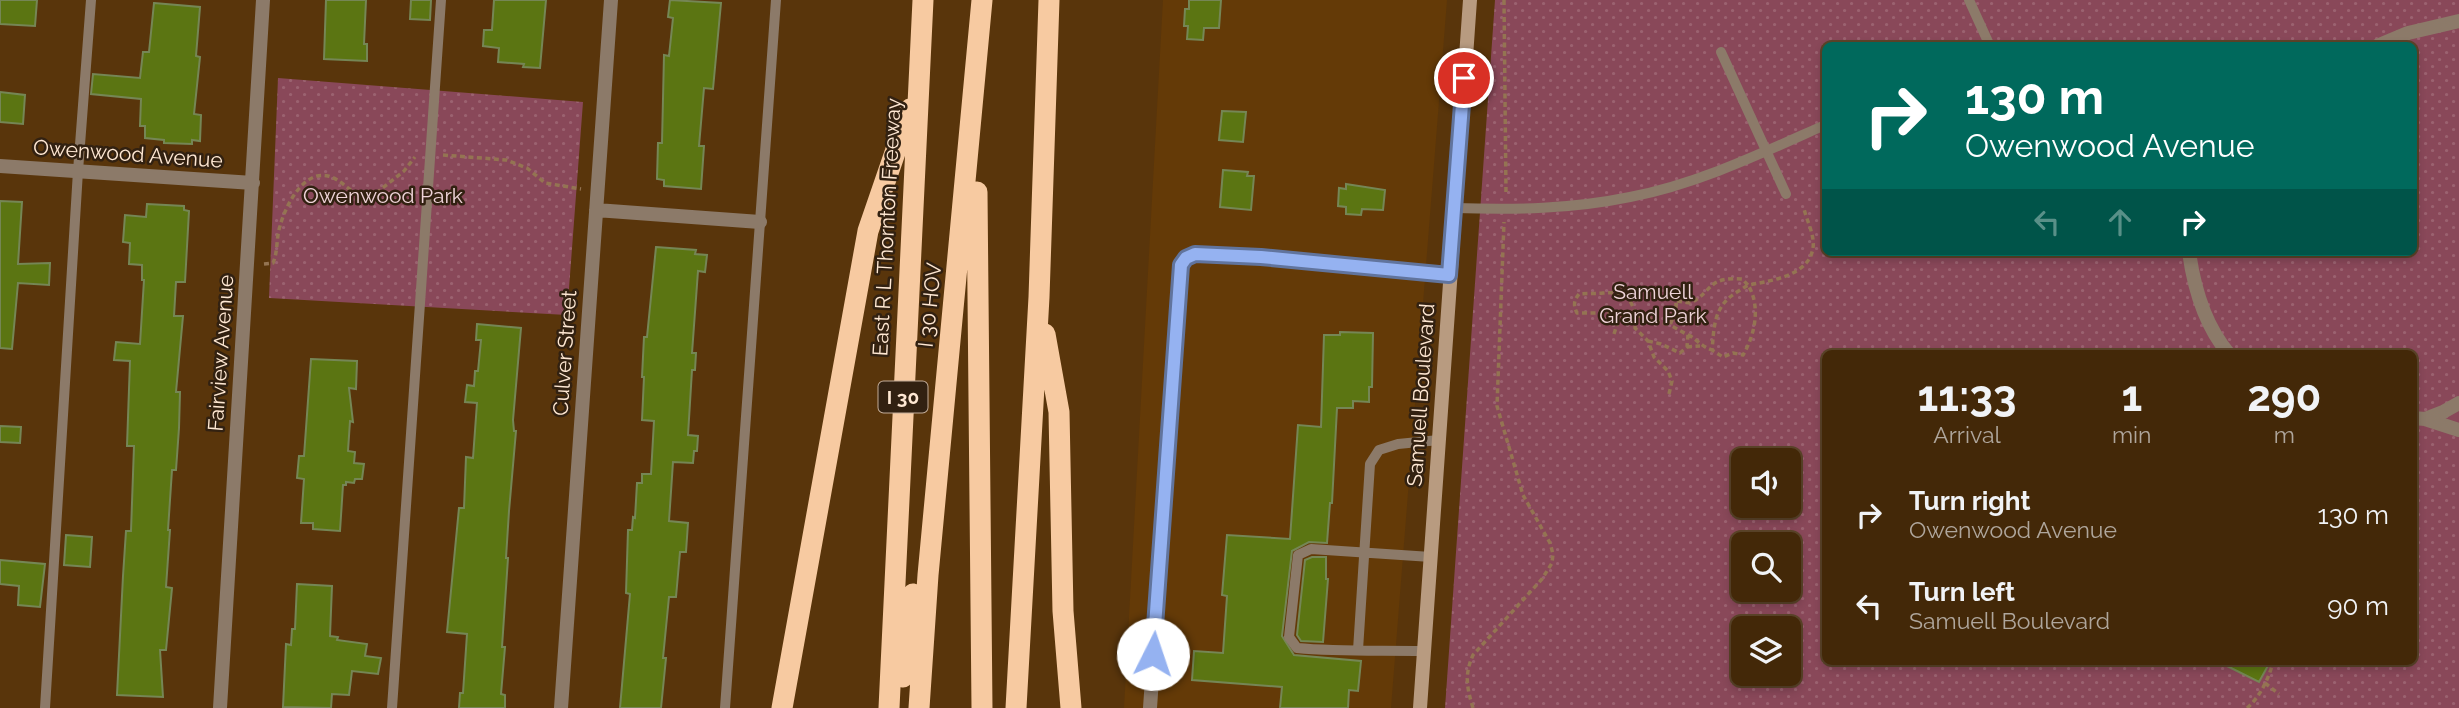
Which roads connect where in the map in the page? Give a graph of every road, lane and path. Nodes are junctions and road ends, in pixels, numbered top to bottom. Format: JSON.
{"nodes":[{"id":1,"x":91,"y":0,"type":"edge"},
{"id":2,"x":263,"y":0,"type":"edge"},
{"id":3,"x":441,"y":0,"type":"edge"},
{"id":4,"x":611,"y":0,"type":"edge"},
{"id":5,"x":776,"y":0,"type":"edge"},
{"id":6,"x":923,"y":0,"type":"edge"},
{"id":7,"x":979,"y":0,"type":"edge"},
{"id":8,"x":1049,"y":0,"type":"edge"},
{"id":9,"x":1470,"y":0,"type":"edge"},
{"id":10,"x":1504,"y":0,"type":"edge"},
{"id":11,"x":1969,"y":0,"type":"edge"},
{"id":12,"x":2459,"y":21,"type":"edge"},
{"id":13,"x":1988,"y":42,"type":"edge"},
{"id":14,"x":2387,"y":42,"type":"edge"},
{"id":15,"x":1721,"y":52,"type":"dead end"},
{"id":16,"x":977,"y":74,"type":"junction"},
{"id":17,"x":918,"y":86,"type":"junction"},
{"id":18,"x":1822,"y":126,"type":"edge"},
{"id":19,"x":1766,"y":151,"type":"junction"},
{"id":20,"x":430,"y":154,"type":"junction"},
{"id":21,"x":0,"y":166,"type":"edge"},
{"id":22,"x":78,"y":171,"type":"junction"},
{"id":23,"x":253,"y":183,"type":"junction"},
{"id":24,"x":598,"y":190,"type":"junction"},
{"id":25,"x":1786,"y":194,"type":"dead end"},
{"id":26,"x":1455,"y":208,"type":"junction"},
{"id":27,"x":1804,"y":209,"type":"dead end"},
{"id":28,"x":596,"y":210,"type":"junction"},
{"id":29,"x":1504,"y":210,"type":"junction"},
{"id":30,"x":760,"y":222,"type":"junction"},
{"id":31,"x":2190,"y":256,"type":"edge"},
{"id":32,"x":247,"y":263,"type":"junction"},
{"id":33,"x":1449,"y":275,"type":"junction"},
{"id":34,"x":1748,"y":285,"type":"junction"},
{"id":35,"x":1676,"y":294,"type":"dead end"},
{"id":36,"x":1039,"y":297,"type":"junction"},
{"id":37,"x":1677,"y":301,"type":"junction"},
{"id":38,"x":1636,"y":315,"type":"junction"},
{"id":39,"x":1619,"y":318,"type":"junction"},
{"id":40,"x":1670,"y":325,"type":"junction"},
{"id":41,"x":1614,"y":334,"type":"dead end"},
{"id":42,"x":1688,"y":335,"type":"junction"},
{"id":43,"x":1648,"y":341,"type":"junction"},
{"id":44,"x":1700,"y":346,"type":"junction"},
{"id":45,"x":1687,"y":347,"type":"junction"},
{"id":46,"x":1712,"y":350,"type":"junction"},
{"id":47,"x":2226,"y":350,"type":"edge"},
{"id":48,"x":1669,"y":394,"type":"dead end"},
{"id":49,"x":2459,"y":403,"type":"edge"},
{"id":50,"x":2419,"y":418,"type":"edge"},
{"id":51,"x":2459,"y":430,"type":"edge"},
{"id":52,"x":1440,"y":440,"type":"junction"},
{"id":53,"x":1364,"y":552,"type":"junction"},
{"id":54,"x":1431,"y":557,"type":"junction"},
{"id":55,"x":1358,"y":650,"type":"junction"},
{"id":56,"x":1424,"y":651,"type":"junction"},
{"id":57,"x":2272,"y":665,"type":"edge"},
{"id":58,"x":2265,"y":683,"type":"junction"},
{"id":59,"x":2279,"y":694,"type":"dead end"},
{"id":60,"x":46,"y":708,"type":"edge"},
{"id":61,"x":220,"y":708,"type":"edge"},
{"id":62,"x":392,"y":708,"type":"edge"},
{"id":63,"x":561,"y":708,"type":"edge"},
{"id":64,"x":725,"y":708,"type":"edge"},
{"id":65,"x":782,"y":708,"type":"edge"},
{"id":66,"x":889,"y":708,"type":"edge"},
{"id":67,"x":898,"y":708,"type":"edge"},
{"id":68,"x":919,"y":708,"type":"edge"},
{"id":69,"x":982,"y":708,"type":"edge"},
{"id":70,"x":1016,"y":708,"type":"edge"},
{"id":71,"x":1071,"y":708,"type":"edge"},
{"id":72,"x":1150,"y":708,"type":"edge"},
{"id":73,"x":1420,"y":708,"type":"edge"},
{"id":74,"x":1473,"y":708,"type":"edge"},
{"id":75,"x":2246,"y":708,"type":"edge"}],
"edges":[{"from":1,"to":22,"type":"lane"},
{"from":2,"to":23,"type":"street","name":"Fairview Avenue"},
{"from":3,"to":20,"type":"lane"},
{"from":4,"to":24,"type":"street","name":"Culver Street"},
{"from":5,"to":30,"type":"lane"},
{"from":6,"to":17,"type":"highway","name":"East R L Thornton Freeway","number":"I 30"},
{"from":7,"to":16,"type":"highway","name":"I 30 HOV"},
{"from":8,"to":36,"type":"highway"},
{"from":9,"to":26,"type":"main road","name":"Samuell Boulevard"},
{"from":10,"to":29,"type":"path"},
{"from":11,"to":13,"type":"lane"},
{"from":12,"to":14,"type":"street"},
{"from":15,"to":19,"type":"lane"},
{"from":16,"to":67,"type":"highway"},
{"from":16,"to":68,"type":"highway","name":"I 30 HOV"},
{"from":16,"to":69,"type":"highway"},
{"from":17,"to":65,"type":"highway"},
{"from":17,"to":66,"type":"highway","name":"East R L Thornton Freeway","number":"I 30"},
{"from":18,"to":19,"type":"lane"},
{"from":19,"to":25,"type":"lane"},
{"from":19,"to":29,"type":"lane"},
{"from":20,"to":24,"type":"path"},
{"from":20,"to":32,"type":"path"},
{"from":20,"to":62,"type":"lane"},
{"from":21,"to":22,"type":"street","name":"Owenwood Avenue"},
{"from":22,"to":23,"type":"street","name":"Owenwood Avenue"},
{"from":22,"to":60,"type":"lane"},
{"from":23,"to":32,"type":"street","name":"Fairview Avenue"},
{"from":24,"to":28,"type":"street","name":"Culver Street"},
{"from":26,"to":29,"type":"lane"},
{"from":26,"to":33,"type":"main road","name":"Samuell Boulevard"},
{"from":27,"to":34,"type":"path"},
{"from":28,"to":30,"type":"street"},
{"from":28,"to":63,"type":"street","name":"Culver Street"},
{"from":29,"to":74,"type":"path"},
{"from":30,"to":64,"type":"lane"},
{"from":31,"to":47,"type":"street"},
{"from":32,"to":61,"type":"street","name":"Fairview Avenue"},
{"from":33,"to":52,"type":"main road","name":"Samuell Boulevard"},
{"from":33,"to":72,"type":"street"},
{"from":34,"to":37,"type":"path"},
{"from":34,"to":46,"type":"path"},
{"from":34,"to":46,"type":"path"},
{"from":35,"to":37,"type":"path"},
{"from":36,"to":70,"type":"highway"},
{"from":36,"to":71,"type":"highway"},
{"from":37,"to":40,"type":"path"},
{"from":38,"to":39,"type":"path"},
{"from":38,"to":39,"type":"path"},
{"from":38,"to":40,"type":"path"},
{"from":38,"to":43,"type":"path"},
{"from":39,"to":41,"type":"path"},
{"from":40,"to":42,"type":"path"},
{"from":42,"to":44,"type":"path"},
{"from":42,"to":45,"type":"path"},
{"from":43,"to":45,"type":"path"},
{"from":43,"to":48,"type":"path"},
{"from":44,"to":45,"type":"path"},
{"from":44,"to":46,"type":"path"},
{"from":49,"to":50,"type":"street"},
{"from":50,"to":51,"type":"street"},
{"from":52,"to":53,"type":"lane"},
{"from":52,"to":54,"type":"main road","name":"Samuell Boulevard"},
{"from":53,"to":54,"type":"lane"},
{"from":53,"to":55,"type":"lane"},
{"from":53,"to":55,"type":"lane"},
{"from":54,"to":56,"type":"main road","name":"Samuell Boulevard"},
{"from":55,"to":56,"type":"lane"},
{"from":56,"to":73,"type":"main road","name":"Samuell Boulevard"},
{"from":57,"to":58,"type":"path"},
{"from":58,"to":59,"type":"path"},
{"from":58,"to":75,"type":"path"}]}
